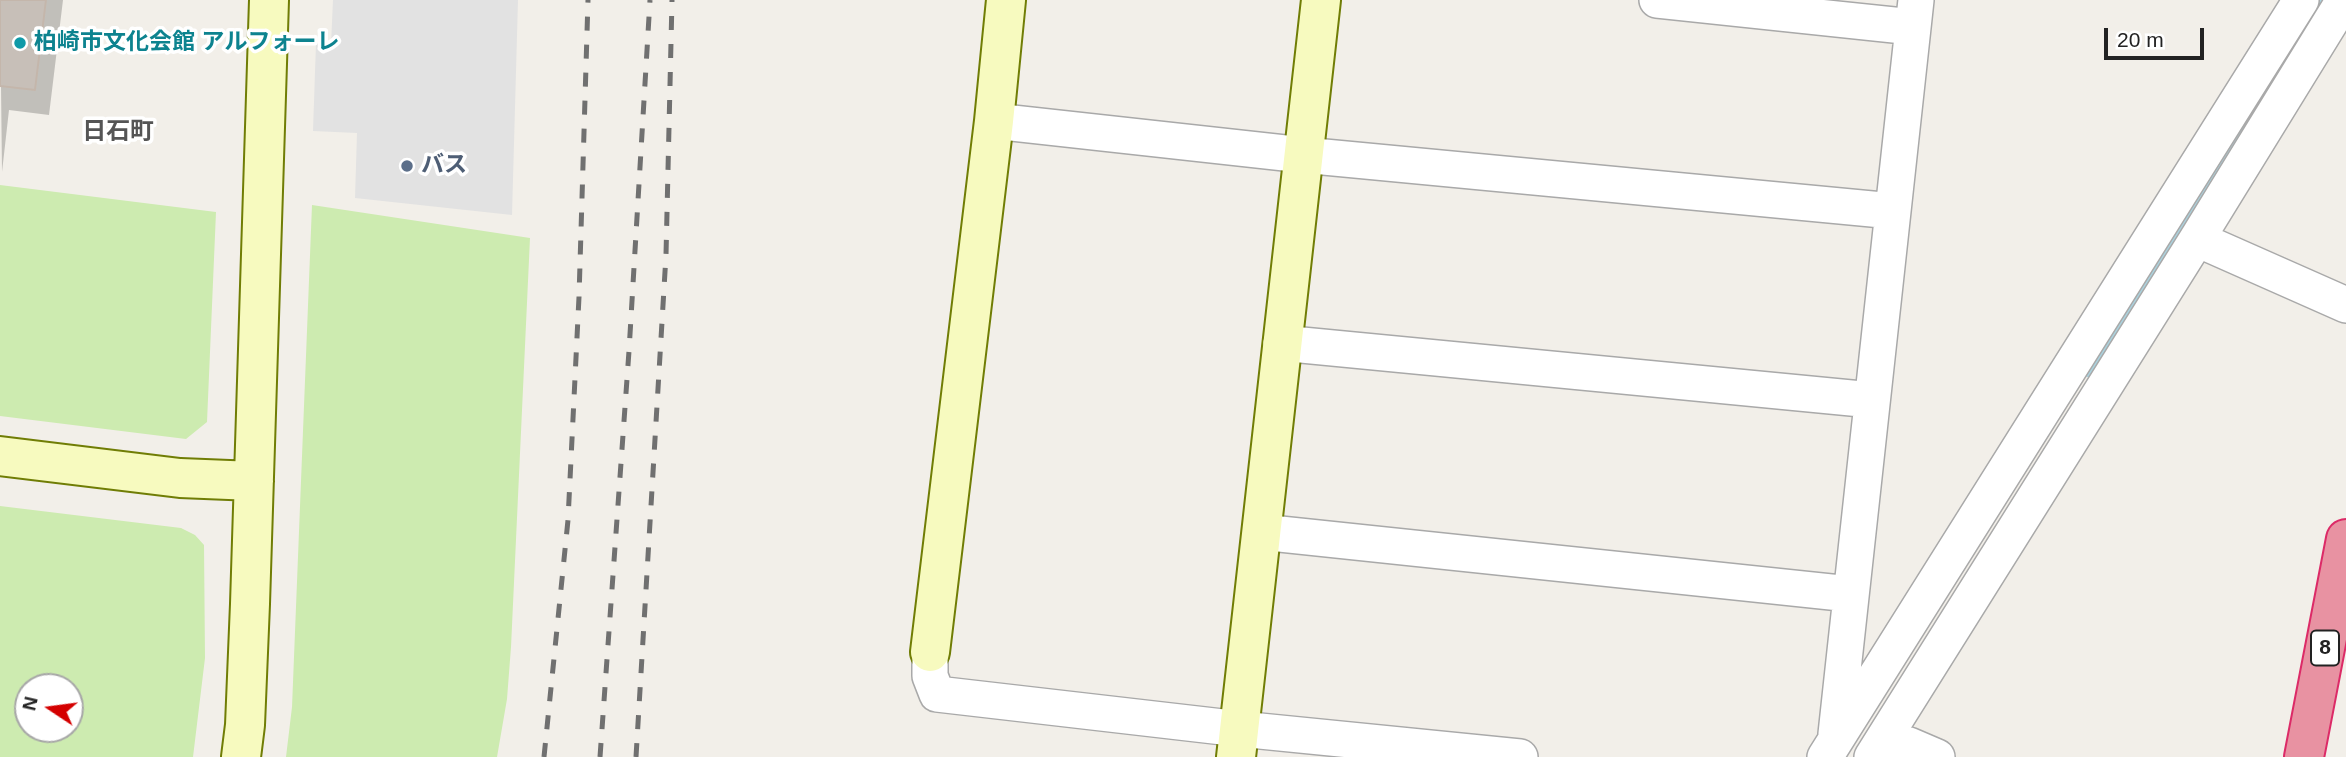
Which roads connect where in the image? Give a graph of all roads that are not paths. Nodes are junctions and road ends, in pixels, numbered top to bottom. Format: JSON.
{"nodes":[{"id":1,"x":269,"y":0,"type":"edge"},
{"id":2,"x":1006,"y":0,"type":"edge"},
{"id":3,"x":1321,"y":0,"type":"edge"},
{"id":4,"x":1657,"y":0,"type":"edge"},
{"id":5,"x":2301,"y":0,"type":"edge"},
{"id":6,"x":2344,"y":0,"type":"edge"},
{"id":7,"x":1915,"y":14,"type":"edge"},
{"id":8,"x":994,"y":121,"type":"junction"},
{"id":9,"x":1303,"y":155,"type":"junction"},
{"id":10,"x":1893,"y":211,"type":"junction"},
{"id":11,"x":2197,"y":239,"type":"junction"},
{"id":12,"x":2346,"y":305,"type":"edge"},
{"id":13,"x":1281,"y":343,"type":"junction"},
{"id":14,"x":1872,"y":400,"type":"junction"},
{"id":15,"x":0,"y":456,"type":"edge"},
{"id":16,"x":254,"y":481,"type":"junction"},
{"id":17,"x":1261,"y":532,"type":"junction"},
{"id":18,"x":2346,"y":539,"type":"edge"},
{"id":19,"x":1850,"y":594,"type":"junction"},
{"id":20,"x":930,"y":652,"type":"joint"},
{"id":21,"x":1238,"y":743,"type":"edge"},
{"id":22,"x":1830,"y":748,"type":"edge"},
{"id":23,"x":242,"y":757,"type":"edge"},
{"id":24,"x":1520,"y":757,"type":"edge"},
{"id":25,"x":1872,"y":757,"type":"edge"},
{"id":26,"x":1880,"y":757,"type":"edge"},
{"id":27,"x":1937,"y":757,"type":"edge"},
{"id":28,"x":2304,"y":757,"type":"edge"}],
"edges":[{"from":1,"to":16,"type":"street"},
{"from":2,"to":8,"type":"street"},
{"from":3,"to":9,"type":"street"},
{"from":4,"to":7,"type":"street"},
{"from":5,"to":22,"type":"street"},
{"from":6,"to":11,"type":"street"},
{"from":7,"to":10,"type":"street"},
{"from":8,"to":9,"type":"street"},
{"from":8,"to":20,"type":"street"},
{"from":9,"to":10,"type":"street"},
{"from":9,"to":13,"type":"street"},
{"from":10,"to":14,"type":"street"},
{"from":11,"to":12,"type":"street"},
{"from":11,"to":25,"type":"street"},
{"from":13,"to":14,"type":"street"},
{"from":13,"to":17,"type":"street"},
{"from":14,"to":19,"type":"street"},
{"from":15,"to":16,"type":"street"},
{"from":16,"to":23,"type":"street"},
{"from":17,"to":19,"type":"street"},
{"from":17,"to":21,"type":"street"},
{"from":18,"to":28,"type":"highway","number":"8"},
{"from":19,"to":22,"type":"street"},
{"from":20,"to":21,"type":"street"},
{"from":21,"to":24,"type":"street"},
{"from":26,"to":27,"type":"street"}]}
